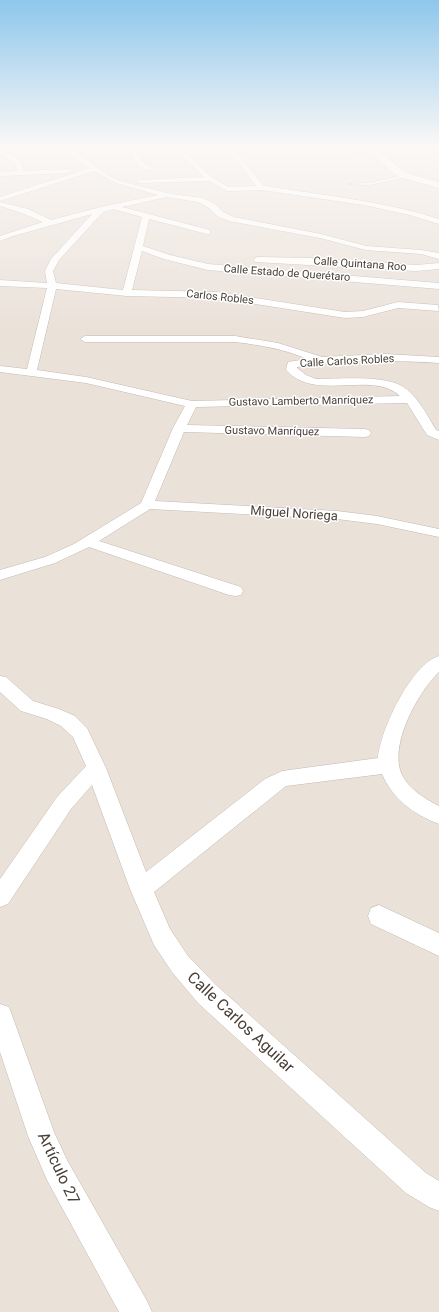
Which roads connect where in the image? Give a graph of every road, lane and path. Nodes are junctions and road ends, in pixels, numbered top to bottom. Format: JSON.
{"nodes":[{"id":1,"x":16,"y":208,"type":"edge"},
{"id":2,"x":106,"y":208,"type":"joint"},
{"id":3,"x":107,"y":208,"type":"edge"},
{"id":4,"x":214,"y":208,"type":"edge"},
{"id":5,"x":394,"y":208,"type":"edge"},
{"id":6,"x":146,"y":216,"type":"junction"},
{"id":7,"x":438,"y":221,"type":"edge"},
{"id":8,"x":48,"y":222,"type":"junction"},
{"id":9,"x":6,"y":227,"type":"dead end"},
{"id":10,"x":207,"y":232,"type":"dead end"},
{"id":11,"x":0,"y":239,"type":"edge"},
{"id":12,"x":138,"y":246,"type":"junction"},
{"id":13,"x":189,"y":254,"type":"dead end"},
{"id":14,"x":439,"y":256,"type":"edge"},
{"id":15,"x":251,"y":260,"type":"dead end"},
{"id":16,"x":439,"y":266,"type":"edge"},
{"id":17,"x":0,"y":283,"type":"edge"},
{"id":18,"x":52,"y":286,"type":"junction"},
{"id":19,"x":439,"y":286,"type":"edge"},
{"id":20,"x":127,"y":293,"type":"junction"},
{"id":21,"x":438,"y":308,"type":"dead end"},
{"id":22,"x":85,"y":339,"type":"dead end"},
{"id":23,"x":319,"y":360,"type":"junction"},
{"id":24,"x":439,"y":360,"type":"edge"},
{"id":25,"x":0,"y":369,"type":"edge"},
{"id":26,"x":31,"y":374,"type":"junction"},
{"id":27,"x":410,"y":399,"type":"junction"},
{"id":28,"x":192,"y":404,"type":"junction"},
{"id":29,"x":179,"y":428,"type":"junction"},
{"id":30,"x":365,"y":433,"type":"dead end"},
{"id":31,"x":439,"y":436,"type":"edge"},
{"id":32,"x":147,"y":505,"type":"junction"},
{"id":33,"x":439,"y":533,"type":"edge"},
{"id":34,"x":86,"y":542,"type":"junction"},
{"id":35,"x":0,"y":575,"type":"edge"},
{"id":36,"x":235,"y":591,"type":"dead end"},
{"id":37,"x":439,"y":662,"type":"edge"},
{"id":38,"x":0,"y":682,"type":"edge"},
{"id":39,"x":0,"y":699,"type":"edge"},
{"id":40,"x":27,"y":706,"type":"junction"},
{"id":41,"x":388,"y":764,"type":"junction"},
{"id":42,"x":96,"y":768,"type":"junction"},
{"id":43,"x":439,"y":815,"type":"edge"},
{"id":44,"x":141,"y":889,"type":"junction"},
{"id":45,"x":0,"y":897,"type":"edge"},
{"id":46,"x":379,"y":916,"type":"dead end"},
{"id":47,"x":439,"y":945,"type":"edge"},
{"id":48,"x":0,"y":1016,"type":"edge"},
{"id":49,"x":439,"y":1198,"type":"edge"},
{"id":50,"x":136,"y":1312,"type":"edge"}],
"edges":[{"from":1,"to":8,"type":"street"},
{"from":2,"to":8,"type":"street"},
{"from":2,"to":18,"type":"street"},
{"from":3,"to":6,"type":"street"},
{"from":4,"to":14,"type":"street"},
{"from":5,"to":7,"type":"street"},
{"from":6,"to":10,"type":"street"},
{"from":6,"to":12,"type":"street"},
{"from":8,"to":9,"type":"street"},
{"from":8,"to":11,"type":"street"},
{"from":12,"to":13,"type":"street"},
{"from":12,"to":19,"type":"street","name":"Calle Estado de Querétaro"},
{"from":12,"to":20,"type":"street"},
{"from":15,"to":16,"type":"street","name":"Calle Quintana Roo"},
{"from":17,"to":18,"type":"street","name":"Carlos Robles"},
{"from":18,"to":20,"type":"street","name":"Carlos Robles"},
{"from":18,"to":26,"type":"street"},
{"from":20,"to":21,"type":"street","name":"Carlos Robles"},
{"from":22,"to":23,"type":"street"},
{"from":23,"to":24,"type":"street","name":"Calle Carlos Robles"},
{"from":23,"to":27,"type":"street","name":"Calle Carlos Robles"},
{"from":25,"to":26,"type":"street","name":"Gustavo Lamberto Manríquez"},
{"from":26,"to":28,"type":"street","name":"Gustavo Lamberto Manríquez"},
{"from":27,"to":28,"type":"street","name":"Gustavo Lamberto Manríquez"},
{"from":27,"to":31,"type":"street","name":"Calle Carlos Robles"},
{"from":28,"to":29,"type":"street"},
{"from":29,"to":30,"type":"street","name":"Gustavo Manríquez"},
{"from":29,"to":32,"type":"street"},
{"from":32,"to":33,"type":"street","name":"Miguel Noriega"},
{"from":32,"to":34,"type":"street"},
{"from":34,"to":35,"type":"street"},
{"from":34,"to":36,"type":"street"},
{"from":37,"to":41,"type":"street"},
{"from":38,"to":40,"type":"street","name":"Calle Carlos Aguilar"},
{"from":39,"to":40,"type":"street"},
{"from":40,"to":42,"type":"street","name":"Calle Carlos Aguilar"},
{"from":41,"to":43,"type":"street"},
{"from":41,"to":44,"type":"street"},
{"from":42,"to":44,"type":"street","name":"Calle Carlos Aguilar"},
{"from":42,"to":45,"type":"street"},
{"from":44,"to":49,"type":"street","name":"Calle Carlos Aguilar"},
{"from":46,"to":47,"type":"street"},
{"from":48,"to":50,"type":"street","name":"Artículo 27"}]}
